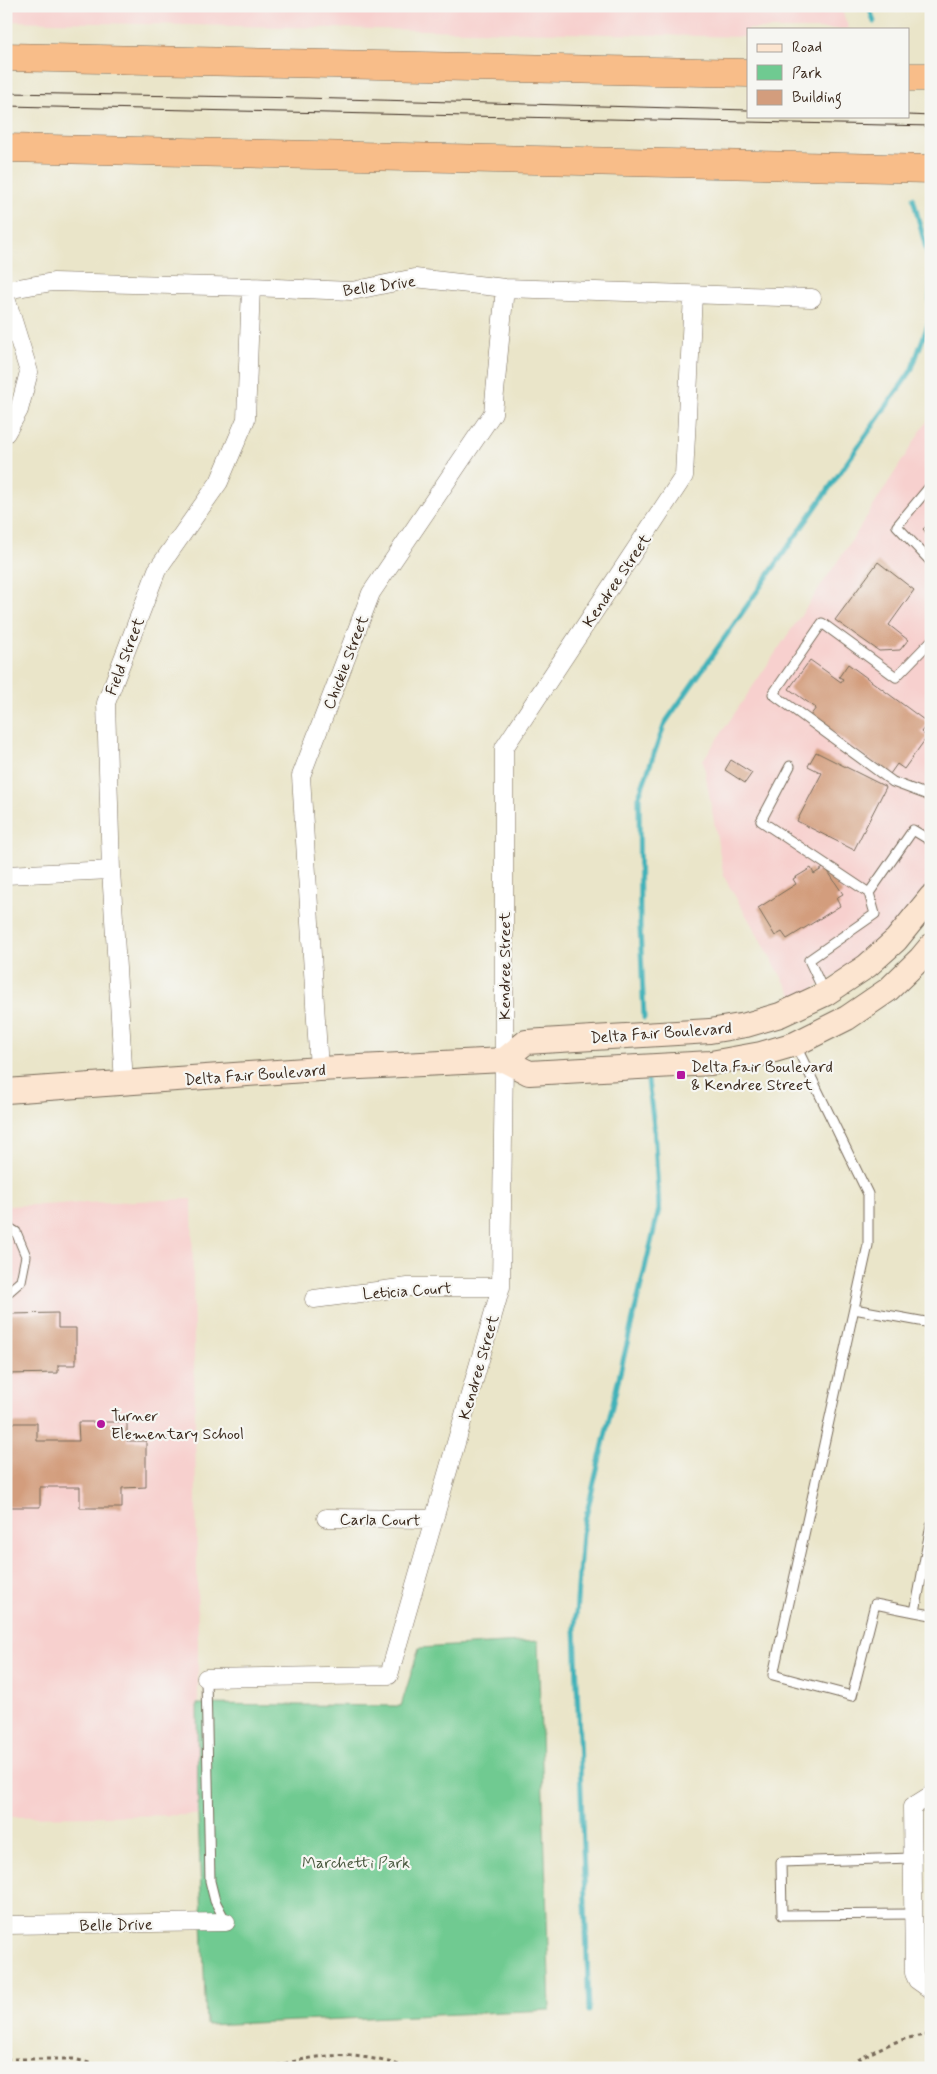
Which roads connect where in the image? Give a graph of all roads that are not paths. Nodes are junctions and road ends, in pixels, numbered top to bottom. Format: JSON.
{"nodes":[{"id":1,"x":6,"y":57,"type":"edge"},
{"id":2,"x":747,"y":73,"type":"edge"},
{"id":3,"x":910,"y":77,"type":"edge"},
{"id":4,"x":931,"y":77,"type":"edge"},
{"id":5,"x":6,"y":148,"type":"edge"},
{"id":6,"x":931,"y":169,"type":"edge"},
{"id":7,"x":251,"y":286,"type":"junction"},
{"id":8,"x":505,"y":288,"type":"junction"},
{"id":9,"x":6,"y":290,"type":"edge"},
{"id":10,"x":693,"y":295,"type":"junction"},
{"id":11,"x":6,"y":298,"type":"edge"},
{"id":12,"x":812,"y":298,"type":"dead end"},
{"id":13,"x":6,"y":433,"type":"edge"},
{"id":14,"x":931,"y":485,"type":"edge"},
{"id":15,"x":931,"y":562,"type":"edge"},
{"id":16,"x":931,"y":641,"type":"edge"},
{"id":17,"x":790,"y":766,"type":"dead end"},
{"id":18,"x":931,"y":783,"type":"edge"},
{"id":19,"x":928,"y":795,"type":"edge"},
{"id":20,"x":931,"y":841,"type":"edge"},
{"id":21,"x":111,"y":870,"type":"junction"},
{"id":22,"x":6,"y":875,"type":"edge"},
{"id":23,"x":869,"y":893,"type":"junction"},
{"id":24,"x":931,"y":897,"type":"edge"},
{"id":25,"x":931,"y":946,"type":"edge"},
{"id":26,"x":825,"y":994,"type":"junction"},
{"id":27,"x":795,"y":1044,"type":"junction"},
{"id":28,"x":504,"y":1060,"type":"junction"},
{"id":29,"x":319,"y":1069,"type":"junction"},
{"id":30,"x":124,"y":1083,"type":"junction"},
{"id":31,"x":6,"y":1091,"type":"edge"},
{"id":32,"x":6,"y":1226,"type":"edge"},
{"id":33,"x":501,"y":1287,"type":"junction"},
{"id":34,"x":6,"y":1294,"type":"edge"},
{"id":35,"x":314,"y":1299,"type":"dead end"},
{"id":36,"x":854,"y":1309,"type":"junction"},
{"id":37,"x":931,"y":1323,"type":"edge"},
{"id":38,"x":326,"y":1518,"type":"dead end"},
{"id":39,"x":434,"y":1519,"type":"junction"},
{"id":40,"x":931,"y":1525,"type":"edge"},
{"id":41,"x":915,"y":1612,"type":"junction"},
{"id":42,"x":931,"y":1615,"type":"edge"},
{"id":43,"x":206,"y":1678,"type":"joint"},
{"id":44,"x":931,"y":1795,"type":"edge"},
{"id":45,"x":912,"y":1858,"type":"junction"},
{"id":46,"x":913,"y":1914,"type":"junction"},
{"id":47,"x":226,"y":1922,"type":"joint"},
{"id":48,"x":6,"y":1925,"type":"edge"},
{"id":49,"x":931,"y":1990,"type":"edge"}],
"edges":[{"from":1,"to":2,"type":"highway"},
{"from":3,"to":4,"type":"highway"},
{"from":5,"to":6,"type":"highway"},
{"from":7,"to":8,"type":"street","name":"Belle Drive"},
{"from":7,"to":9,"type":"street","name":"Belle Drive"},
{"from":7,"to":21,"type":"street","name":"Field Street"},
{"from":8,"to":10,"type":"street","name":"Belle Drive"},
{"from":8,"to":29,"type":"street","name":"Chickie Street"},
{"from":10,"to":12,"type":"street","name":"Belle Drive"},
{"from":10,"to":28,"type":"street","name":"Kendree Street"},
{"from":11,"to":13,"type":"street"},
{"from":14,"to":15,"type":"lane"},
{"from":16,"to":19,"type":"lane"},
{"from":17,"to":23,"type":"lane"},
{"from":18,"to":19,"type":"lane"},
{"from":20,"to":23,"type":"lane"},
{"from":21,"to":22,"type":"street"},
{"from":21,"to":30,"type":"street","name":"Field Street"},
{"from":23,"to":26,"type":"lane"},
{"from":24,"to":26,"type":"main road","name":"Delta Fair Boulevard"},
{"from":25,"to":27,"type":"main road","name":"Delta Fair Boulevard"},
{"from":26,"to":28,"type":"main road","name":"Delta Fair Boulevard"},
{"from":27,"to":28,"type":"main road","name":"Delta Fair Boulevard"},
{"from":27,"to":36,"type":"lane"},
{"from":28,"to":29,"type":"main road","name":"Delta Fair Boulevard"},
{"from":28,"to":33,"type":"street","name":"Kendree Street"},
{"from":29,"to":30,"type":"main road","name":"Delta Fair Boulevard"},
{"from":30,"to":31,"type":"main road","name":"Delta Fair Boulevard"},
{"from":32,"to":34,"type":"lane"},
{"from":33,"to":35,"type":"street","name":"Leticia Court"},
{"from":33,"to":39,"type":"street","name":"Kendree Street"},
{"from":36,"to":37,"type":"lane"},
{"from":36,"to":41,"type":"lane"},
{"from":38,"to":39,"type":"street","name":"Carla Court"},
{"from":39,"to":43,"type":"street","name":"Kendree Street"},
{"from":40,"to":41,"type":"lane"},
{"from":41,"to":42,"type":"lane"},
{"from":43,"to":47,"type":"lane"},
{"from":44,"to":45,"type":"street"},
{"from":45,"to":46,"type":"street"},
{"from":45,"to":46,"type":"lane"},
{"from":46,"to":49,"type":"street"},
{"from":47,"to":48,"type":"street","name":"Belle Drive"}]}
